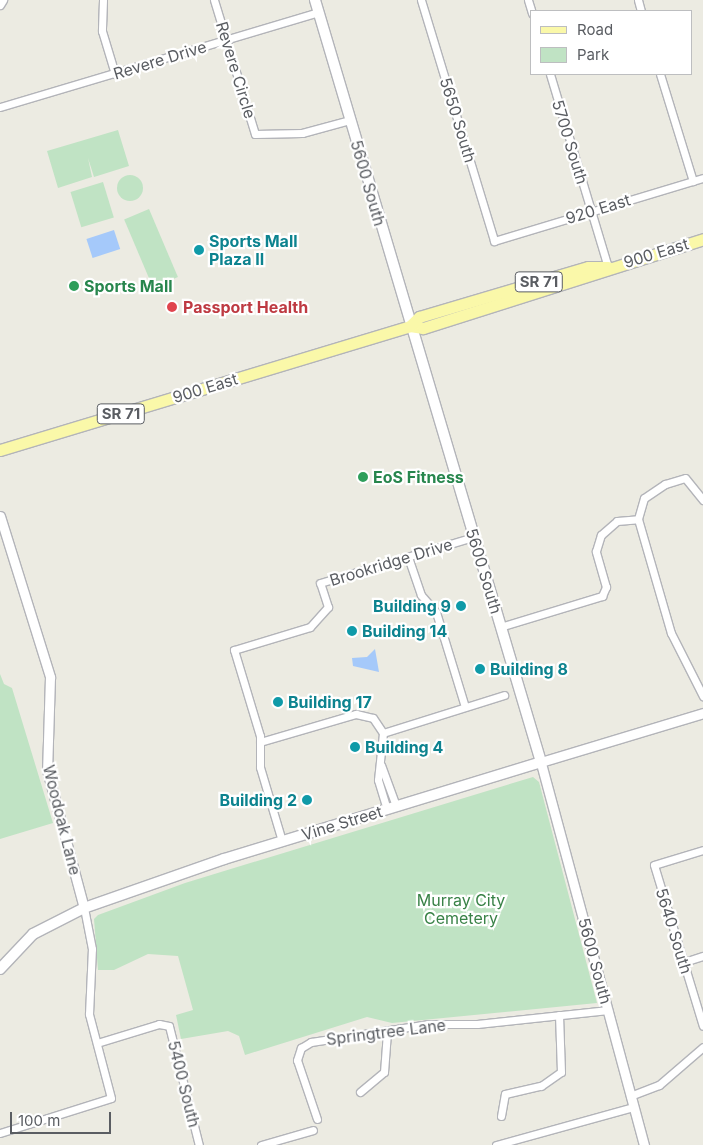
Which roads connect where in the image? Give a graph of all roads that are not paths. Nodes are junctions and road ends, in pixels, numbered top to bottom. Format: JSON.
{"nodes":[{"id":1,"x":3,"y":0,"type":"edge"},
{"id":2,"x":103,"y":0,"type":"edge"},
{"id":3,"x":214,"y":0,"type":"edge"},
{"id":4,"x":315,"y":0,"type":"edge"},
{"id":5,"x":421,"y":0,"type":"edge"},
{"id":6,"x":0,"y":5,"type":"edge"},
{"id":7,"x":319,"y":12,"type":"junction"},
{"id":8,"x":226,"y":40,"type":"junction"},
{"id":9,"x":115,"y":74,"type":"junction"},
{"id":10,"x":550,"y":75,"type":"edge"},
{"id":11,"x":660,"y":75,"type":"edge"},
{"id":12,"x":0,"y":107,"type":"edge"},
{"id":13,"x":350,"y":120,"type":"junction"},
{"id":14,"x":703,"y":178,"type":"edge"},
{"id":15,"x":692,"y":181,"type":"junction"},
{"id":16,"x":591,"y":211,"type":"junction"},
{"id":17,"x":703,"y":238,"type":"edge"},
{"id":18,"x":494,"y":241,"type":"joint"},
{"id":19,"x":608,"y":267,"type":"junction"},
{"id":20,"x":410,"y":326,"type":"junction"},
{"id":21,"x":0,"y":450,"type":"edge"},
{"id":22,"x":703,"y":500,"type":"edge"},
{"id":23,"x":0,"y":516,"type":"edge"},
{"id":24,"x":638,"y":519,"type":"junction"},
{"id":25,"x":473,"y":537,"type":"junction"},
{"id":26,"x":408,"y":557,"type":"junction"},
{"id":27,"x":500,"y":628,"type":"junction"},
{"id":28,"x":504,"y":695,"type":"dead end"},
{"id":29,"x":703,"y":696,"type":"edge"},
{"id":30,"x":465,"y":707,"type":"junction"},
{"id":31,"x":703,"y":713,"type":"edge"},
{"id":32,"x":383,"y":733,"type":"junction"},
{"id":33,"x":260,"y":742,"type":"junction"},
{"id":34,"x":541,"y":762,"type":"junction"},
{"id":35,"x":392,"y":808,"type":"junction"},
{"id":36,"x":282,"y":841,"type":"junction"},
{"id":37,"x":703,"y":850,"type":"edge"},
{"id":38,"x":84,"y":908,"type":"junction"},
{"id":39,"x":703,"y":956,"type":"edge"},
{"id":40,"x":684,"y":962,"type":"junction"},
{"id":41,"x":0,"y":969,"type":"edge"},
{"id":42,"x":608,"y":1010,"type":"junction"},
{"id":43,"x":560,"y":1015,"type":"junction"},
{"id":44,"x":703,"y":1026,"type":"edge"},
{"id":45,"x":387,"y":1032,"type":"junction"},
{"id":46,"x":97,"y":1043,"type":"junction"},
{"id":47,"x":703,"y":1047,"type":"edge"},
{"id":48,"x":360,"y":1092,"type":"dead end"},
{"id":49,"x":630,"y":1096,"type":"junction"},
{"id":50,"x":633,"y":1107,"type":"junction"},
{"id":51,"x":501,"y":1116,"type":"dead end"},
{"id":52,"x":317,"y":1119,"type":"dead end"},
{"id":53,"x":313,"y":1130,"type":"dead end"},
{"id":54,"x":0,"y":1133,"type":"edge"},
{"id":55,"x":199,"y":1145,"type":"edge"},
{"id":56,"x":261,"y":1145,"type":"edge"},
{"id":57,"x":496,"y":1145,"type":"edge"},
{"id":58,"x":644,"y":1145,"type":"edge"}],
"edges":[{"from":1,"to":6,"type":"street"},
{"from":2,"to":9,"type":"street"},
{"from":3,"to":8,"type":"street","name":"Revere Circle"},
{"from":4,"to":7,"type":"main road","name":"5600 South"},
{"from":5,"to":18,"type":"street","name":"5650 South"},
{"from":7,"to":8,"type":"street","name":"Revere Drive"},
{"from":7,"to":13,"type":"main road","name":"5600 South"},
{"from":8,"to":9,"type":"street","name":"Revere Drive"},
{"from":8,"to":13,"type":"street","name":"Revere Circle"},
{"from":9,"to":12,"type":"street","name":"Revere Drive"},
{"from":10,"to":16,"type":"street","name":"5700 South"},
{"from":11,"to":15,"type":"street"},
{"from":13,"to":20,"type":"main road","name":"5600 South"},
{"from":14,"to":15,"type":"street","name":"920 East"},
{"from":15,"to":16,"type":"street","name":"920 East"},
{"from":16,"to":18,"type":"street","name":"920 East"},
{"from":16,"to":19,"type":"street","name":"5700 South"},
{"from":17,"to":19,"type":"main road","name":"900 East","number":"SR 71"},
{"from":19,"to":20,"type":"main road","name":"900 East","number":"SR 71"},
{"from":20,"to":21,"type":"main road","name":"900 East","number":"SR 71"},
{"from":20,"to":25,"type":"main road","name":"5600 South"},
{"from":22,"to":24,"type":"street"},
{"from":23,"to":38,"type":"street","name":"Woodoak Lane"},
{"from":24,"to":27,"type":"street"},
{"from":24,"to":29,"type":"street"},
{"from":25,"to":26,"type":"street","name":"Brookridge Drive"},
{"from":25,"to":27,"type":"main road","name":"5600 South"},
{"from":26,"to":30,"type":"street"},
{"from":26,"to":33,"type":"street","name":"Brookridge Drive"},
{"from":27,"to":34,"type":"main road","name":"5600 South"},
{"from":28,"to":30,"type":"street"},
{"from":30,"to":32,"type":"street"},
{"from":31,"to":34,"type":"street","name":"Vine Street"},
{"from":32,"to":33,"type":"street"},
{"from":32,"to":35,"type":"street"},
{"from":33,"to":36,"type":"street"},
{"from":34,"to":35,"type":"main road","name":"Vine Street"},
{"from":34,"to":42,"type":"street","name":"5600 South"},
{"from":35,"to":36,"type":"main road","name":"Vine Street"},
{"from":36,"to":38,"type":"main road","name":"Vine Street"},
{"from":37,"to":40,"type":"street","name":"5640 South"},
{"from":38,"to":41,"type":"main road","name":"Vine Street"},
{"from":38,"to":46,"type":"street","name":"Woodoak Lane"},
{"from":39,"to":40,"type":"street"},
{"from":40,"to":44,"type":"street","name":"5640 South"},
{"from":42,"to":43,"type":"street","name":"Springtree Lane"},
{"from":42,"to":49,"type":"street","name":"5600 South"},
{"from":43,"to":45,"type":"street","name":"Springtree Lane"},
{"from":43,"to":51,"type":"street"},
{"from":45,"to":48,"type":"street"},
{"from":45,"to":52,"type":"street","name":"Springtree Lane"},
{"from":46,"to":54,"type":"street","name":"Woodoak Lane"},
{"from":46,"to":55,"type":"street","name":"5400 South"},
{"from":47,"to":49,"type":"street"},
{"from":49,"to":50,"type":"street","name":"5600 South"},
{"from":50,"to":57,"type":"street"},
{"from":50,"to":58,"type":"street","name":"5600 South"},
{"from":53,"to":56,"type":"street"}]}
